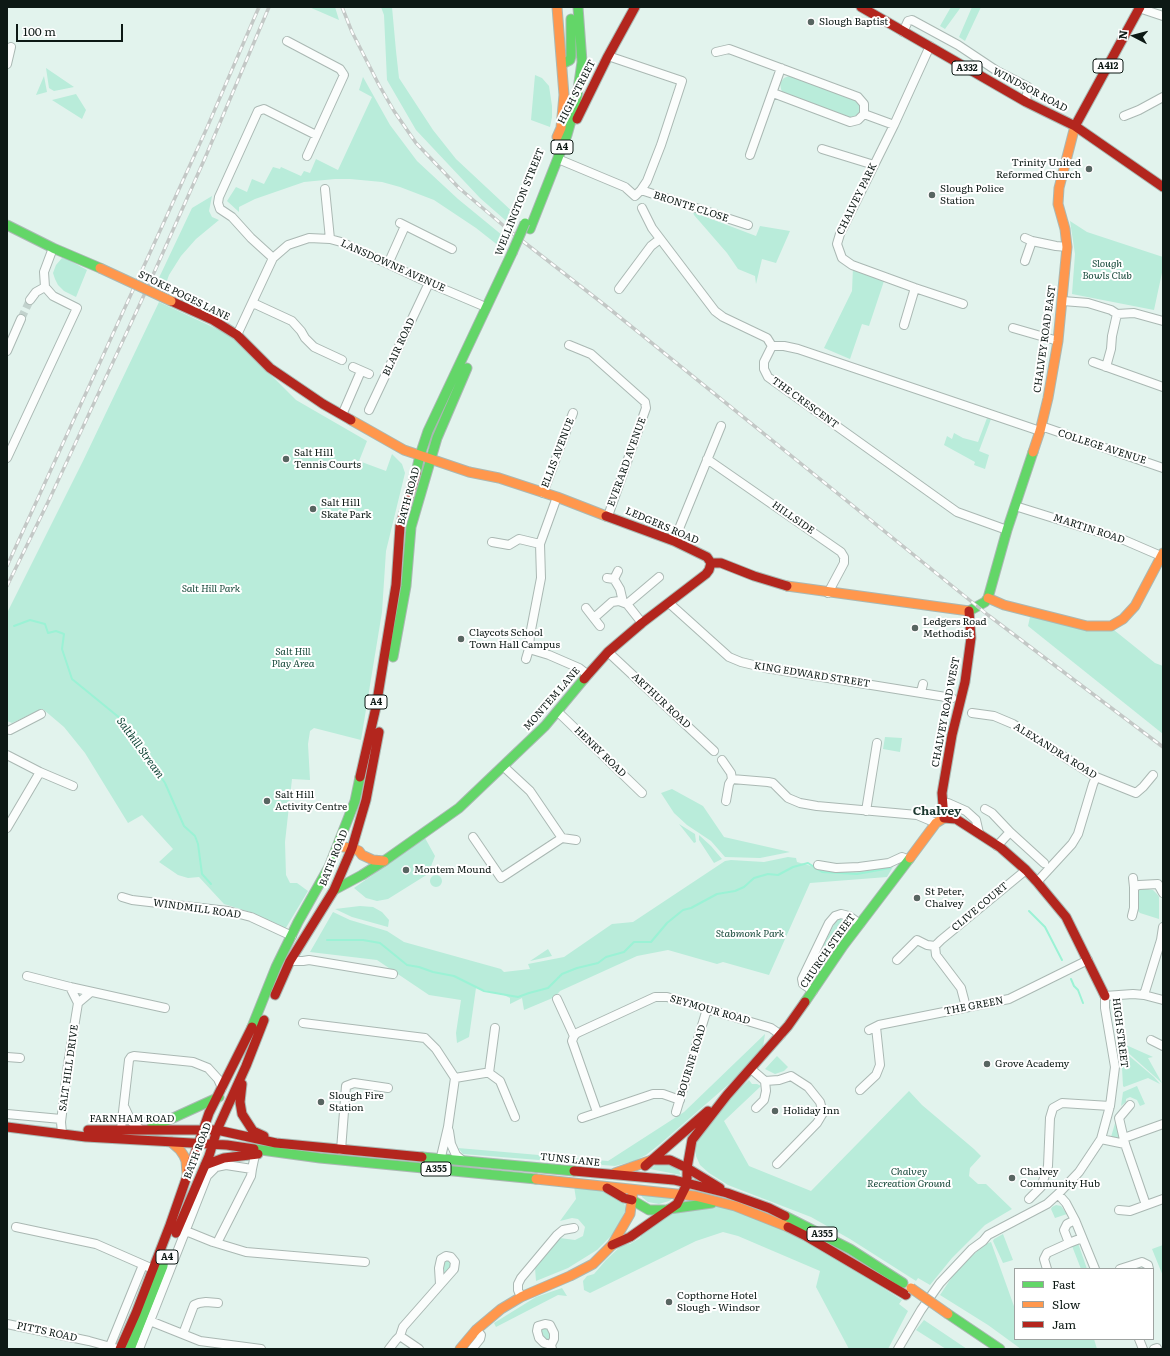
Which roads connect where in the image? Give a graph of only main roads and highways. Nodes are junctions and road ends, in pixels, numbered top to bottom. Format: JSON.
{"nodes":[{"id":1,"x":557,"y":7,"type":"edge"},
{"id":2,"x":572,"y":7,"type":"edge"},
{"id":3,"x":578,"y":7,"type":"edge"},
{"id":4,"x":635,"y":7,"type":"edge"},
{"id":5,"x":861,"y":7,"type":"edge"},
{"id":6,"x":1140,"y":8,"type":"edge"},
{"id":7,"x":608,"y":57,"type":"junction"},
{"id":8,"x":588,"y":62,"type":"junction"},
{"id":9,"x":562,"y":64,"type":"junction"},
{"id":10,"x":1075,"y":126,"type":"junction"},
{"id":11,"x":567,"y":135,"type":"junction"},
{"id":12,"x":1163,"y":187,"type":"edge"},
{"id":13,"x":7,"y":225,"type":"edge"},
{"id":14,"x":528,"y":226,"type":"junction"},
{"id":15,"x":488,"y":305,"type":"junction"},
{"id":16,"x":420,"y":455,"type":"junction"},
{"id":17,"x":430,"y":459,"type":"junction"},
{"id":18,"x":1162,"y":554,"type":"edge"},
{"id":19,"x":711,"y":563,"type":"junction"},
{"id":20,"x":988,"y":598,"type":"junction"},
{"id":21,"x":969,"y":611,"type":"junction"},
{"id":22,"x":944,"y":818,"type":"junction"},
{"id":23,"x":338,"y":847,"type":"junction"},
{"id":24,"x":352,"y":848,"type":"junction"},
{"id":25,"x":362,"y":855,"type":"junction"},
{"id":26,"x":384,"y":861,"type":"junction"},
{"id":27,"x":362,"y":875,"type":"junction"},
{"id":28,"x":334,"y":890,"type":"junction"},
{"id":29,"x":306,"y":935,"type":"junction"},
{"id":30,"x":292,"y":936,"type":"junction"},
{"id":31,"x":272,"y":991,"type":"junction"},
{"id":32,"x":1105,"y":996,"type":"road end"},
{"id":33,"x":261,"y":1015,"type":"junction"},
{"id":34,"x":246,"y":1066,"type":"junction"},
{"id":35,"x":220,"y":1092,"type":"junction"},
{"id":36,"x":727,"y":1095,"type":"junction"},
{"id":37,"x":7,"y":1127,"type":"edge"},
{"id":38,"x":144,"y":1129,"type":"junction"},
{"id":39,"x":203,"y":1130,"type":"junction"},
{"id":40,"x":217,"y":1130,"type":"junction"},
{"id":41,"x":62,"y":1133,"type":"junction"},
{"id":42,"x":171,"y":1142,"type":"junction"},
{"id":43,"x":276,"y":1143,"type":"junction"},
{"id":44,"x":197,"y":1144,"type":"junction"},
{"id":45,"x":213,"y":1144,"type":"junction"},
{"id":46,"x":269,"y":1151,"type":"junction"},
{"id":47,"x":652,"y":1160,"type":"junction"},
{"id":48,"x":205,"y":1165,"type":"junction"},
{"id":49,"x":687,"y":1168,"type":"junction"},
{"id":50,"x":609,"y":1175,"type":"junction"},
{"id":51,"x":636,"y":1177,"type":"junction"},
{"id":52,"x":185,"y":1182,"type":"junction"},
{"id":53,"x":687,"y":1184,"type":"junction"},
{"id":54,"x":603,"y":1187,"type":"junction"},
{"id":55,"x":633,"y":1189,"type":"junction"},
{"id":56,"x":727,"y":1193,"type":"junction"},
{"id":57,"x":683,"y":1194,"type":"junction"},
{"id":58,"x":632,"y":1200,"type":"junction"},
{"id":59,"x":716,"y":1202,"type":"junction"},
{"id":60,"x":669,"y":1209,"type":"junction"},
{"id":61,"x":612,"y":1245,"type":"junction"},
{"id":62,"x":908,"y":1292,"type":"junction"},
{"id":63,"x":945,"y":1317,"type":"junction"},
{"id":64,"x":116,"y":1348,"type":"edge"},
{"id":65,"x":130,"y":1349,"type":"edge"},
{"id":66,"x":460,"y":1349,"type":"edge"},
{"id":67,"x":986,"y":1349,"type":"edge"},
{"id":68,"x":1000,"y":1349,"type":"edge"}],
"edges":[{"from":1,"to":9,"type":"main road","name":"WELLINGTON STREET","number":"A4"},
{"from":2,"to":9,"type":"main road"},
{"from":3,"to":8,"type":"main road","name":"WELLINGTON STREET","number":"A4"},
{"from":4,"to":7,"type":"main road","name":"HIGH STREET"},
{"from":5,"to":10,"type":"main road","name":"WINDSOR ROAD","number":"A332"},
{"from":6,"to":10,"type":"main road","number":"A412"},
{"from":7,"to":8,"type":"main road","name":"HIGH STREET"},
{"from":7,"to":11,"type":"main road","name":"HIGH STREET"},
{"from":8,"to":9,"type":"main road","name":"HIGH STREET"},
{"from":8,"to":11,"type":"main road","name":"WELLINGTON STREET","number":"A4"},
{"from":9,"to":14,"type":"main road","name":"WELLINGTON STREET","number":"A4"},
{"from":10,"to":12,"type":"main road","name":"WINDSOR ROAD","number":"A332"},
{"from":10,"to":20,"type":"main road","name":"CHALVEY ROAD EAST"},
{"from":11,"to":14,"type":"main road","name":"WELLINGTON STREET","number":"A4"},
{"from":13,"to":16,"type":"main road","name":"STOKE POGES LANE","bridge":true},
{"from":14,"to":15,"type":"main road","name":"WELLINGTON STREET","number":"A4","bridge":true},
{"from":15,"to":16,"type":"main road","name":"BATH ROAD","number":"A4"},
{"from":15,"to":17,"type":"main road","name":"BATH ROAD","number":"A4"},
{"from":16,"to":17,"type":"main road","name":"LEDGERS ROAD"},
{"from":16,"to":23,"type":"main road","name":"BATH ROAD","number":"A4"},
{"from":17,"to":19,"type":"main road","name":"LEDGERS ROAD"},
{"from":17,"to":24,"type":"main road","name":"BATH ROAD","number":"A4"},
{"from":18,"to":20,"type":"main road"},
{"from":19,"to":21,"type":"main road","name":"LEDGERS ROAD"},
{"from":19,"to":26,"type":"main road","name":"MONTEM LANE"},
{"from":20,"to":21,"type":"main road"},
{"from":21,"to":22,"type":"main road","name":"CHALVEY ROAD WEST"},
{"from":22,"to":32,"type":"main road","name":"HIGH STREET"},
{"from":22,"to":36,"type":"main road","name":"CHURCH STREET"},
{"from":23,"to":24,"type":"main road"},
{"from":23,"to":30,"type":"main road","name":"BATH ROAD","number":"A4"},
{"from":24,"to":25,"type":"main road"},
{"from":24,"to":28,"type":"main road","name":"BATH ROAD","number":"A4"},
{"from":25,"to":26,"type":"main road"},
{"from":25,"to":27,"type":"main road"},
{"from":26,"to":27,"type":"main road","name":"MONTEM LANE"},
{"from":27,"to":28,"type":"main road","name":"MONTEM LANE"},
{"from":28,"to":29,"type":"main road","name":"BATH ROAD","number":"A4"},
{"from":29,"to":30,"type":"main road"},
{"from":29,"to":31,"type":"main road","name":"BATH ROAD","number":"A4"},
{"from":30,"to":31,"type":"main road","name":"BATH ROAD","number":"A4"},
{"from":31,"to":33,"type":"main road","name":"BATH ROAD","number":"A4"},
{"from":33,"to":34,"type":"main road","name":"BATH ROAD","number":"A4"},
{"from":33,"to":35,"type":"main road","name":"BATH ROAD","number":"A4"},
{"from":34,"to":40,"type":"main road","name":"BATH ROAD","number":"A4"},
{"from":34,"to":43,"type":"main road"},
{"from":35,"to":38,"type":"main road"},
{"from":35,"to":39,"type":"main road","name":"BATH ROAD","number":"A4"},
{"from":36,"to":47,"type":"main road","name":"CHURCH STREET"},
{"from":36,"to":49,"type":"main road","name":"CHURCH STREET"},
{"from":37,"to":41,"type":"main road","name":"FARNHAM ROAD","number":"A355"},
{"from":38,"to":39,"type":"main road","name":"FARNHAM ROAD","number":"A355"},
{"from":38,"to":41,"type":"main road","name":"FARNHAM ROAD","number":"A355"},
{"from":39,"to":40,"type":"main road","name":"TUNS LANE","number":"A355"},
{"from":39,"to":44,"type":"main road","name":"BATH ROAD","number":"A4"},
{"from":40,"to":43,"type":"main road","name":"TUNS LANE","number":"A355"},
{"from":40,"to":45,"type":"main road","name":"BATH ROAD","number":"A4"},
{"from":41,"to":42,"type":"main road","name":"FARNHAM ROAD","number":"A355"},
{"from":42,"to":44,"type":"main road","name":"FARNHAM ROAD","number":"A355"},
{"from":42,"to":52,"type":"main road"},
{"from":43,"to":50,"type":"main road","name":"TUNS LANE","number":"A355"},
{"from":44,"to":45,"type":"main road","number":"A355"},
{"from":44,"to":52,"type":"main road","name":"BATH ROAD","number":"A4"},
{"from":45,"to":46,"type":"main road","number":"A355"},
{"from":45,"to":48,"type":"main road","name":"BATH ROAD","number":"A4"},
{"from":46,"to":48,"type":"main road"},
{"from":46,"to":54,"type":"main road","number":"A355"},
{"from":47,"to":49,"type":"main road"},
{"from":47,"to":50,"type":"main road","number":"A355"},
{"from":47,"to":51,"type":"main road","name":"CHURCH STREET"},
{"from":48,"to":65,"type":"main road","name":"BATH ROAD","number":"A4"},
{"from":49,"to":53,"type":"main road","name":"CHURCH STREET"},
{"from":49,"to":56,"type":"main road","number":"A355"},
{"from":50,"to":51,"type":"main road","name":"TUNS LANE","number":"A355"},
{"from":51,"to":53,"type":"main road","name":"TUNS LANE","number":"A355"},
{"from":51,"to":55,"type":"main road"},
{"from":52,"to":64,"type":"main road","name":"BATH ROAD","number":"A4"},
{"from":53,"to":56,"type":"main road","name":"TUNS LANE","number":"A355"},
{"from":53,"to":57,"type":"main road"},
{"from":54,"to":55,"type":"main road","number":"A355"},
{"from":54,"to":58,"type":"main road","number":"A355"},
{"from":55,"to":57,"type":"main road","number":"A355"},
{"from":55,"to":58,"type":"main road"},
{"from":56,"to":62,"type":"main road","name":"TUNS LANE","number":"A355"},
{"from":57,"to":59,"type":"main road","number":"A355"},
{"from":57,"to":60,"type":"main road"},
{"from":58,"to":60,"type":"main road"},
{"from":58,"to":61,"type":"main road"},
{"from":59,"to":60,"type":"main road","number":"A355"},
{"from":59,"to":62,"type":"main road","number":"A355"},
{"from":60,"to":61,"type":"main road"},
{"from":61,"to":66,"type":"main road"},
{"from":62,"to":63,"type":"main road","number":"A355","bridge":true},
{"from":63,"to":67,"type":"main road","number":"A355"},
{"from":63,"to":68,"type":"main road","number":"A355"}]}
